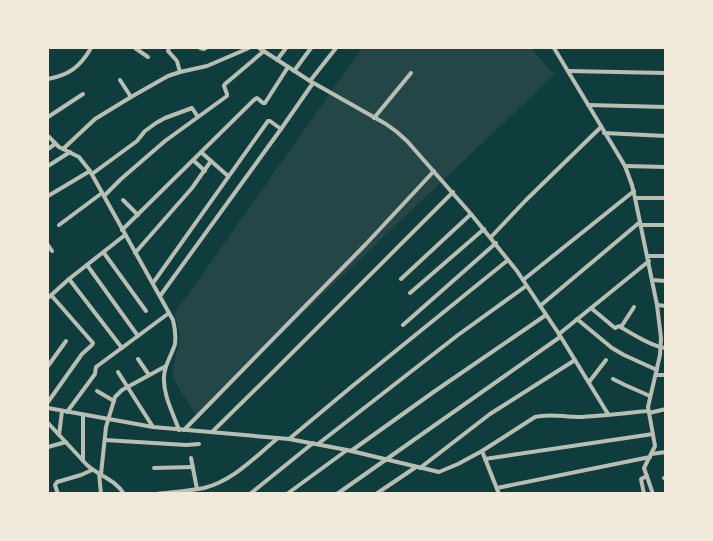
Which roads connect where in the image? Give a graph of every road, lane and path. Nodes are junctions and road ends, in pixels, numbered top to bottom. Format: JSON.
{"nodes":[{"id":1,"x":90,"y":48,"type":"edge"},
{"id":2,"x":136,"y":48,"type":"edge"},
{"id":3,"x":169,"y":48,"type":"edge"},
{"id":4,"x":200,"y":48,"type":"edge"},
{"id":5,"x":206,"y":48,"type":"edge"},
{"id":6,"x":249,"y":48,"type":"edge"},
{"id":7,"x":258,"y":48,"type":"edge"},
{"id":8,"x":270,"y":48,"type":"edge"},
{"id":9,"x":286,"y":48,"type":"edge"},
{"id":10,"x":311,"y":48,"type":"edge"},
{"id":11,"x":336,"y":48,"type":"edge"},
{"id":12,"x":554,"y":48,"type":"edge"},
{"id":13,"x":266,"y":52,"type":"junction"},
{"id":14,"x":148,"y":57,"type":"dead end"},
{"id":15,"x":277,"y":60,"type":"junction"},
{"id":16,"x":288,"y":67,"type":"junction"},
{"id":17,"x":294,"y":71,"type":"junction"},
{"id":18,"x":568,"y":71,"type":"junction"},
{"id":19,"x":180,"y":72,"type":"junction"},
{"id":20,"x":411,"y":73,"type":"dead end"},
{"id":21,"x":666,"y":73,"type":"edge"},
{"id":22,"x":48,"y":79,"type":"edge"},
{"id":23,"x":120,"y":80,"type":"dead end"},
{"id":24,"x":311,"y":82,"type":"junction"},
{"id":25,"x":83,"y":94,"type":"dead end"},
{"id":26,"x":131,"y":97,"type":"junction"},
{"id":27,"x":588,"y":104,"type":"junction"},
{"id":28,"x":666,"y":107,"type":"edge"},
{"id":29,"x":48,"y":117,"type":"edge"},
{"id":30,"x":198,"y":117,"type":"junction"},
{"id":31,"x":374,"y":118,"type":"junction"},
{"id":32,"x":601,"y":127,"type":"junction"},
{"id":33,"x":281,"y":129,"type":"junction"},
{"id":34,"x":604,"y":133,"type":"junction"},
{"id":35,"x":48,"y":136,"type":"edge"},
{"id":36,"x":666,"y":136,"type":"edge"},
{"id":37,"x":55,"y":144,"type":"junction"},
{"id":38,"x":48,"y":149,"type":"edge"},
{"id":39,"x":63,"y":149,"type":"junction"},
{"id":40,"x":70,"y":152,"type":"junction"},
{"id":41,"x":202,"y":153,"type":"junction"},
{"id":42,"x":194,"y":160,"type":"junction"},
{"id":43,"x":211,"y":161,"type":"junction"},
{"id":44,"x":48,"y":166,"type":"edge"},
{"id":45,"x":625,"y":166,"type":"junction"},
{"id":46,"x":666,"y":167,"type":"edge"},
{"id":47,"x":205,"y":171,"type":"junction"},
{"id":48,"x":91,"y":172,"type":"junction"},
{"id":49,"x":434,"y":172,"type":"junction"},
{"id":50,"x":228,"y":176,"type":"junction"},
{"id":51,"x":634,"y":191,"type":"junction"},
{"id":52,"x":453,"y":192,"type":"junction"},
{"id":53,"x":103,"y":195,"type":"junction"},
{"id":54,"x":48,"y":196,"type":"edge"},
{"id":55,"x":635,"y":198,"type":"junction"},
{"id":56,"x":666,"y":198,"type":"edge"},
{"id":57,"x":123,"y":200,"type":"dead end"},
{"id":58,"x":471,"y":214,"type":"junction"},
{"id":59,"x":138,"y":215,"type":"junction"},
{"id":60,"x":640,"y":224,"type":"junction"},
{"id":61,"x":59,"y":225,"type":"dead end"},
{"id":62,"x":666,"y":225,"type":"edge"},
{"id":63,"x":484,"y":229,"type":"junction"},
{"id":64,"x":122,"y":230,"type":"junction"},
{"id":65,"x":125,"y":235,"type":"junction"},
{"id":66,"x":491,"y":237,"type":"junction"},
{"id":67,"x":496,"y":243,"type":"junction"},
{"id":68,"x":48,"y":245,"type":"edge"},
{"id":69,"x":52,"y":251,"type":"dead end"},
{"id":70,"x":104,"y":253,"type":"junction"},
{"id":71,"x":135,"y":253,"type":"junction"},
{"id":72,"x":666,"y":256,"type":"edge"},
{"id":73,"x":648,"y":258,"type":"junction"},
{"id":74,"x":508,"y":260,"type":"junction"},
{"id":75,"x":87,"y":265,"type":"junction"},
{"id":76,"x":69,"y":279,"type":"junction"},
{"id":77,"x":401,"y":279,"type":"dead end"},
{"id":78,"x":523,"y":280,"type":"junction"},
{"id":79,"x":652,"y":280,"type":"junction"},
{"id":80,"x":666,"y":280,"type":"edge"},
{"id":81,"x":152,"y":283,"type":"junction"},
{"id":82,"x":526,"y":286,"type":"junction"},
{"id":83,"x":410,"y":292,"type":"dead end"},
{"id":84,"x":49,"y":296,"type":"edge"},
{"id":85,"x":160,"y":296,"type":"junction"},
{"id":86,"x":540,"y":306,"type":"junction"},
{"id":87,"x":658,"y":306,"type":"junction"},
{"id":88,"x":666,"y":306,"type":"edge"},
{"id":89,"x":634,"y":307,"type":"dead end"},
{"id":90,"x":591,"y":308,"type":"junction"},
{"id":91,"x":146,"y":311,"type":"dead end"},
{"id":92,"x":170,"y":313,"type":"junction"},
{"id":93,"x":546,"y":315,"type":"junction"},
{"id":94,"x":577,"y":319,"type":"junction"},
{"id":95,"x":403,"y":325,"type":"dead end"},
{"id":96,"x":621,"y":327,"type":"junction"},
{"id":97,"x":560,"y":335,"type":"junction"},
{"id":98,"x":138,"y":336,"type":"junction"},
{"id":99,"x":66,"y":341,"type":"dead end"},
{"id":100,"x":122,"y":348,"type":"junction"},
{"id":101,"x":663,"y":348,"type":"edge"},
{"id":102,"x":138,"y":359,"type":"dead end"},
{"id":103,"x":575,"y":360,"type":"junction"},
{"id":104,"x":606,"y":360,"type":"dead end"},
{"id":105,"x":48,"y":366,"type":"edge"},
{"id":106,"x":166,"y":366,"type":"junction"},
{"id":107,"x":657,"y":370,"type":"junction"},
{"id":108,"x":118,"y":372,"type":"dead end"},
{"id":109,"x":149,"y":375,"type":"junction"},
{"id":110,"x":656,"y":375,"type":"junction"},
{"id":111,"x":666,"y":375,"type":"edge"},
{"id":112,"x":613,"y":379,"type":"dead end"},
{"id":113,"x":589,"y":382,"type":"junction"},
{"id":114,"x":127,"y":387,"type":"junction"},
{"id":115,"x":97,"y":391,"type":"dead end"},
{"id":116,"x":650,"y":396,"type":"junction"},
{"id":117,"x":114,"y":401,"type":"junction"},
{"id":118,"x":48,"y":402,"type":"edge"},
{"id":119,"x":48,"y":408,"type":"edge"},
{"id":120,"x":666,"y":409,"type":"edge"},
{"id":121,"x":65,"y":412,"type":"junction"},
{"id":122,"x":648,"y":412,"type":"junction"},
{"id":123,"x":608,"y":414,"type":"junction"},
{"id":124,"x":83,"y":415,"type":"junction"},
{"id":125,"x":109,"y":419,"type":"junction"},
{"id":126,"x":48,"y":423,"type":"edge"},
{"id":127,"x":153,"y":427,"type":"junction"},
{"id":128,"x":181,"y":430,"type":"junction"},
{"id":129,"x":212,"y":432,"type":"junction"},
{"id":130,"x":653,"y":434,"type":"junction"},
{"id":131,"x":59,"y":435,"type":"junction"},
{"id":132,"x":278,"y":438,"type":"junction"},
{"id":133,"x":289,"y":439,"type":"junction"},
{"id":134,"x":105,"y":440,"type":"junction"},
{"id":135,"x":66,"y":442,"type":"junction"},
{"id":136,"x":199,"y":444,"type":"dead end"},
{"id":137,"x":313,"y":444,"type":"junction"},
{"id":138,"x":318,"y":444,"type":"junction"},
{"id":139,"x":48,"y":447,"type":"edge"},
{"id":140,"x":482,"y":450,"type":"junction"},
{"id":141,"x":349,"y":451,"type":"junction"},
{"id":142,"x":666,"y":452,"type":"edge"},
{"id":143,"x":650,"y":456,"type":"junction"},
{"id":144,"x":191,"y":458,"type":"dead end"},
{"id":145,"x":387,"y":459,"type":"junction"},
{"id":146,"x":485,"y":459,"type":"junction"},
{"id":147,"x":83,"y":461,"type":"junction"},
{"id":148,"x":193,"y":467,"type":"junction"},
{"id":149,"x":154,"y":468,"type":"dead end"},
{"id":150,"x":418,"y":468,"type":"junction"},
{"id":151,"x":92,"y":470,"type":"junction"},
{"id":152,"x":100,"y":474,"type":"junction"},
{"id":153,"x":647,"y":476,"type":"junction"},
{"id":154,"x":497,"y":488,"type":"junction"},
{"id":155,"x":196,"y":489,"type":"junction"},
{"id":156,"x":58,"y":494,"type":"edge"},
{"id":157,"x":101,"y":494,"type":"edge"},
{"id":158,"x":124,"y":494,"type":"edge"},
{"id":159,"x":158,"y":494,"type":"edge"},
{"id":160,"x":250,"y":494,"type":"edge"},
{"id":161,"x":287,"y":494,"type":"edge"},
{"id":162,"x":337,"y":494,"type":"edge"},
{"id":163,"x":376,"y":494,"type":"edge"},
{"id":164,"x":499,"y":494,"type":"edge"},
{"id":165,"x":644,"y":494,"type":"edge"},
{"id":166,"x":653,"y":494,"type":"edge"}],
"edges":[{"from":1,"to":22,"type":"street"},
{"from":2,"to":14,"type":"street"},
{"from":3,"to":19,"type":"street"},
{"from":4,"to":5,"type":"street"},
{"from":6,"to":19,"type":"street"},
{"from":7,"to":13,"type":"street"},
{"from":8,"to":13,"type":"street"},
{"from":9,"to":15,"type":"street"},
{"from":10,"to":17,"type":"street"},
{"from":11,"to":24,"type":"street"},
{"from":12,"to":18,"type":"street"},
{"from":13,"to":15,"type":"street"},
{"from":13,"to":30,"type":"street"},
{"from":15,"to":16,"type":"street"},
{"from":16,"to":17,"type":"street"},
{"from":16,"to":41,"type":"street"},
{"from":17,"to":24,"type":"street"},
{"from":18,"to":21,"type":"street"},
{"from":18,"to":27,"type":"street"},
{"from":19,"to":26,"type":"street"},
{"from":20,"to":31,"type":"street"},
{"from":23,"to":26,"type":"street"},
{"from":24,"to":31,"type":"street"},
{"from":24,"to":33,"type":"street"},
{"from":25,"to":29,"type":"street"},
{"from":26,"to":39,"type":"street"},
{"from":27,"to":28,"type":"street"},
{"from":27,"to":32,"type":"street"},
{"from":30,"to":48,"type":"street"},
{"from":30,"to":53,"type":"street"},
{"from":31,"to":49,"type":"street"},
{"from":32,"to":34,"type":"street"},
{"from":32,"to":66,"type":"street"},
{"from":33,"to":50,"type":"street"},
{"from":33,"to":85,"type":"street"},
{"from":34,"to":36,"type":"street"},
{"from":34,"to":45,"type":"street"},
{"from":35,"to":37,"type":"street"},
{"from":37,"to":38,"type":"street"},
{"from":37,"to":39,"type":"street"},
{"from":39,"to":40,"type":"street"},
{"from":40,"to":44,"type":"street"},
{"from":40,"to":48,"type":"street"},
{"from":41,"to":42,"type":"street"},
{"from":41,"to":43,"type":"street"},
{"from":42,"to":47,"type":"street"},
{"from":42,"to":59,"type":"street"},
{"from":43,"to":47,"type":"street"},
{"from":43,"to":50,"type":"street"},
{"from":45,"to":46,"type":"street"},
{"from":45,"to":51,"type":"street"},
{"from":47,"to":71,"type":"street"},
{"from":48,"to":53,"type":"street"},
{"from":48,"to":54,"type":"street"},
{"from":49,"to":52,"type":"street"},
{"from":49,"to":128,"type":"street"},
{"from":50,"to":81,"type":"street"},
{"from":51,"to":55,"type":"street"},
{"from":51,"to":78,"type":"street"},
{"from":52,"to":58,"type":"street"},
{"from":52,"to":129,"type":"street"},
{"from":53,"to":61,"type":"street"},
{"from":53,"to":64,"type":"street"},
{"from":55,"to":56,"type":"street"},
{"from":55,"to":60,"type":"street"},
{"from":57,"to":59,"type":"street"},
{"from":58,"to":63,"type":"street"},
{"from":58,"to":77,"type":"street"},
{"from":59,"to":64,"type":"street"},
{"from":60,"to":62,"type":"street"},
{"from":60,"to":73,"type":"street"},
{"from":60,"to":86,"type":"street"},
{"from":63,"to":66,"type":"street"},
{"from":63,"to":83,"type":"street"},
{"from":64,"to":65,"type":"street"},
{"from":65,"to":70,"type":"street"},
{"from":65,"to":71,"type":"street"},
{"from":66,"to":67,"type":"street"},
{"from":67,"to":74,"type":"street"},
{"from":67,"to":95,"type":"street"},
{"from":68,"to":69,"type":"street"},
{"from":70,"to":75,"type":"street"},
{"from":70,"to":91,"type":"street"},
{"from":71,"to":81,"type":"street"},
{"from":72,"to":73,"type":"street"},
{"from":73,"to":79,"type":"street"},
{"from":73,"to":90,"type":"street"},
{"from":74,"to":78,"type":"street"},
{"from":74,"to":133,"type":"street"},
{"from":75,"to":76,"type":"street"},
{"from":75,"to":98,"type":"street"},
{"from":76,"to":84,"type":"street"},
{"from":76,"to":100,"type":"street"},
{"from":78,"to":82,"type":"street"},
{"from":79,"to":80,"type":"street"},
{"from":79,"to":87,"type":"street"},
{"from":81,"to":85,"type":"street"},
{"from":82,"to":86,"type":"street"},
{"from":82,"to":138,"type":"street"},
{"from":84,"to":118,"type":"street"},
{"from":85,"to":92,"type":"street"},
{"from":86,"to":93,"type":"street"},
{"from":87,"to":88,"type":"street"},
{"from":87,"to":101,"type":"street"},
{"from":89,"to":96,"type":"street"},
{"from":90,"to":94,"type":"street"},
{"from":90,"to":96,"type":"street"},
{"from":92,"to":98,"type":"street"},
{"from":92,"to":106,"type":"street"},
{"from":93,"to":97,"type":"street"},
{"from":93,"to":141,"type":"street"},
{"from":94,"to":97,"type":"street"},
{"from":94,"to":107,"type":"street"},
{"from":96,"to":101,"type":"street"},
{"from":97,"to":103,"type":"street"},
{"from":97,"to":145,"type":"street"},
{"from":98,"to":100,"type":"street"},
{"from":99,"to":105,"type":"street"},
{"from":100,"to":121,"type":"street"},
{"from":101,"to":107,"type":"street"},
{"from":102,"to":109,"type":"street"},
{"from":103,"to":113,"type":"street"},
{"from":103,"to":150,"type":"street"},
{"from":104,"to":113,"type":"street"},
{"from":106,"to":109,"type":"street"},
{"from":106,"to":128,"type":"street"},
{"from":107,"to":110,"type":"street"},
{"from":108,"to":114,"type":"street"},
{"from":109,"to":114,"type":"street"},
{"from":110,"to":111,"type":"street"},
{"from":110,"to":116,"type":"street"},
{"from":112,"to":116,"type":"street"},
{"from":113,"to":123,"type":"street"},
{"from":114,"to":117,"type":"street"},
{"from":114,"to":127,"type":"street"},
{"from":115,"to":117,"type":"street"},
{"from":116,"to":122,"type":"street"},
{"from":117,"to":125,"type":"street"},
{"from":119,"to":121,"type":"street"},
{"from":120,"to":122,"type":"street"},
{"from":121,"to":124,"type":"street"},
{"from":121,"to":131,"type":"street"},
{"from":122,"to":123,"type":"street"},
{"from":122,"to":130,"type":"street"},
{"from":123,"to":140,"type":"street"},
{"from":124,"to":125,"type":"street"},
{"from":124,"to":147,"type":"street"},
{"from":125,"to":127,"type":"street"},
{"from":125,"to":134,"type":"street"},
{"from":126,"to":131,"type":"street"},
{"from":127,"to":128,"type":"street"},
{"from":128,"to":129,"type":"street"},
{"from":129,"to":132,"type":"street"},
{"from":130,"to":143,"type":"street"},
{"from":130,"to":146,"type":"street"},
{"from":131,"to":135,"type":"street"},
{"from":132,"to":133,"type":"street"},
{"from":132,"to":155,"type":"street"},
{"from":133,"to":137,"type":"street"},
{"from":134,"to":136,"type":"street"},
{"from":134,"to":152,"type":"street"},
{"from":135,"to":139,"type":"street"},
{"from":135,"to":147,"type":"street"},
{"from":137,"to":138,"type":"street"},
{"from":137,"to":160,"type":"street"},
{"from":138,"to":141,"type":"street"},
{"from":140,"to":146,"type":"street"},
{"from":140,"to":150,"type":"street"},
{"from":141,"to":145,"type":"street"},
{"from":141,"to":161,"type":"street"},
{"from":142,"to":143,"type":"street"},
{"from":143,"to":153,"type":"street"},
{"from":143,"to":154,"type":"street"},
{"from":144,"to":148,"type":"street"},
{"from":145,"to":150,"type":"street"},
{"from":145,"to":162,"type":"street"},
{"from":146,"to":154,"type":"street"},
{"from":147,"to":151,"type":"street"},
{"from":148,"to":149,"type":"street"},
{"from":148,"to":155,"type":"street"},
{"from":150,"to":163,"type":"street"},
{"from":151,"to":152,"type":"street"},
{"from":151,"to":156,"type":"street"},
{"from":152,"to":157,"type":"street"},
{"from":152,"to":158,"type":"street"},
{"from":153,"to":165,"type":"street"},
{"from":153,"to":166,"type":"street"},
{"from":154,"to":164,"type":"street"},
{"from":155,"to":159,"type":"street"}]}
